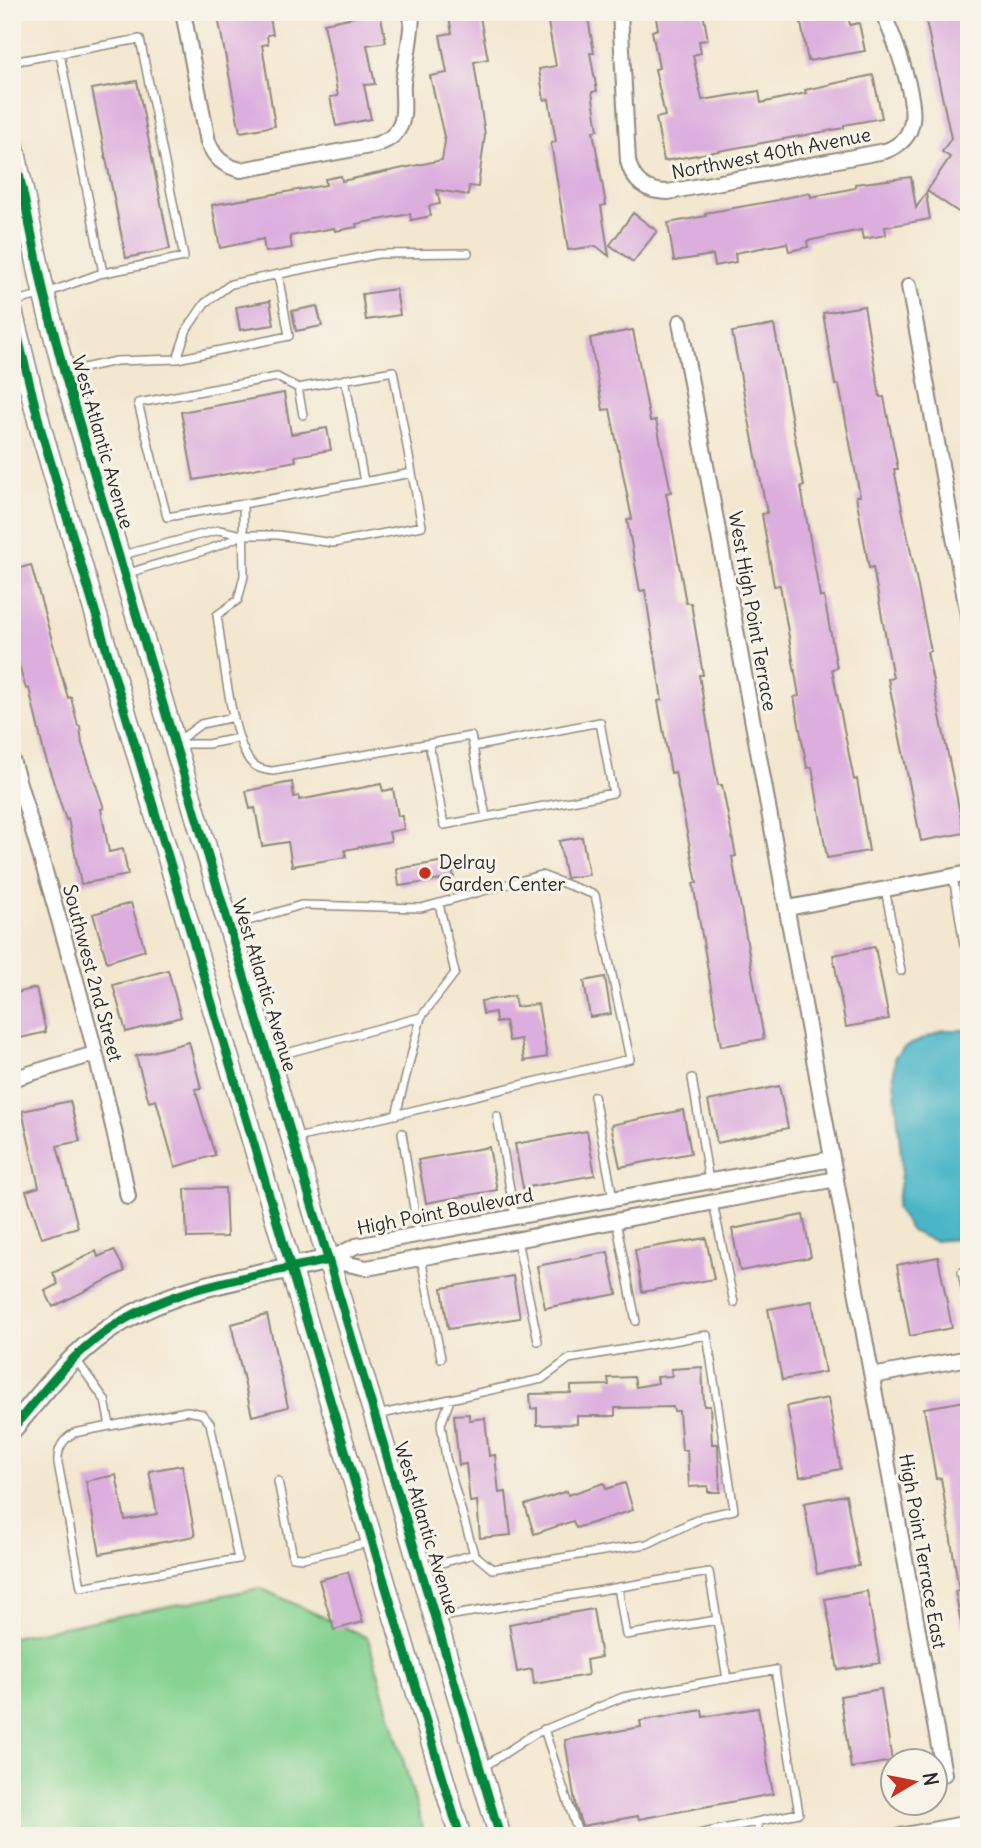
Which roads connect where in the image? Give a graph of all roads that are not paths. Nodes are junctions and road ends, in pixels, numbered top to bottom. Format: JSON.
{"nodes":[{"id":1,"x":183,"y":12,"type":"edge"},
{"id":2,"x":412,"y":12,"type":"edge"},
{"id":3,"x":620,"y":12,"type":"edge"},
{"id":4,"x":882,"y":12,"type":"edge"},
{"id":5,"x":60,"y":54,"type":"junction"},
{"id":6,"x":12,"y":62,"type":"edge"},
{"id":7,"x":12,"y":140,"type":"edge"},
{"id":8,"x":468,"y":253,"type":"dead end"},
{"id":9,"x":103,"y":273,"type":"junction"},
{"id":10,"x":278,"y":274,"type":"junction"},
{"id":11,"x":909,"y":286,"type":"dead end"},
{"id":12,"x":44,"y":295,"type":"junction"},
{"id":13,"x":12,"y":302,"type":"edge"},
{"id":14,"x":12,"y":313,"type":"edge"},
{"id":15,"x":680,"y":321,"type":"dead end"},
{"id":16,"x":177,"y":359,"type":"junction"},
{"id":17,"x":64,"y":372,"type":"junction"},
{"id":18,"x":345,"y":379,"type":"junction"},
{"id":19,"x":298,"y":388,"type":"junction"},
{"id":20,"x":303,"y":415,"type":"dead end"},
{"id":21,"x":412,"y":473,"type":"junction"},
{"id":22,"x":364,"y":482,"type":"junction"},
{"id":23,"x":243,"y":504,"type":"junction"},
{"id":24,"x":242,"y":535,"type":"junction"},
{"id":25,"x":122,"y":565,"type":"junction"},
{"id":26,"x":969,"y":621,"type":"edge"},
{"id":27,"x":234,"y":717,"type":"junction"},
{"id":28,"x":239,"y":738,"type":"junction"},
{"id":29,"x":175,"y":744,"type":"junction"},
{"id":30,"x":429,"y":744,"type":"junction"},
{"id":31,"x":473,"y":747,"type":"junction"},
{"id":32,"x":138,"y":754,"type":"junction"},
{"id":33,"x":12,"y":760,"type":"edge"},
{"id":34,"x":486,"y":817,"type":"junction"},
{"id":35,"x":969,"y":873,"type":"edge"},
{"id":36,"x":953,"y":876,"type":"junction"},
{"id":37,"x":885,"y":890,"type":"junction"},
{"id":38,"x":439,"y":904,"type":"junction"},
{"id":39,"x":788,"y":908,"type":"junction"},
{"id":40,"x":229,"y":927,"type":"junction"},
{"id":41,"x":964,"y":945,"type":"dead end"},
{"id":42,"x":901,"y":971,"type":"dead end"},
{"id":43,"x":421,"y":1017,"type":"junction"},
{"id":44,"x":94,"y":1054,"type":"junction"},
{"id":45,"x":268,"y":1058,"type":"junction"},
{"id":46,"x":692,"y":1078,"type":"dead end"},
{"id":47,"x":12,"y":1079,"type":"edge"},
{"id":48,"x":594,"y":1096,"type":"dead end"},
{"id":49,"x":396,"y":1115,"type":"junction"},
{"id":50,"x":497,"y":1116,"type":"dead end"},
{"id":51,"x":402,"y":1133,"type":"dead end"},
{"id":52,"x":293,"y":1139,"type":"junction"},
{"id":53,"x":832,"y":1159,"type":"junction"},
{"id":54,"x":836,"y":1179,"type":"junction"},
{"id":55,"x":709,"y":1182,"type":"junction"},
{"id":56,"x":128,"y":1197,"type":"dead end"},
{"id":57,"x":613,"y":1199,"type":"junction"},
{"id":58,"x":713,"y":1202,"type":"junction"},
{"id":59,"x":515,"y":1217,"type":"junction"},
{"id":60,"x":616,"y":1221,"type":"junction"},
{"id":61,"x":418,"y":1234,"type":"junction"},
{"id":62,"x":517,"y":1239,"type":"junction"},
{"id":63,"x":421,"y":1258,"type":"junction"},
{"id":64,"x":328,"y":1260,"type":"junction"},
{"id":65,"x":291,"y":1268,"type":"junction"},
{"id":66,"x":962,"y":1272,"type":"dead end"},
{"id":67,"x":734,"y":1303,"type":"dead end"},
{"id":68,"x":969,"y":1308,"type":"edge"},
{"id":69,"x":636,"y":1321,"type":"dead end"},
{"id":70,"x":538,"y":1341,"type":"dead end"},
{"id":71,"x":969,"y":1357,"type":"edge"},
{"id":72,"x":74,"y":1358,"type":"junction"},
{"id":73,"x":441,"y":1358,"type":"dead end"},
{"id":74,"x":872,"y":1376,"type":"junction"},
{"id":75,"x":450,"y":1400,"type":"junction"},
{"id":76,"x":375,"y":1415,"type":"junction"},
{"id":77,"x":110,"y":1426,"type":"junction"},
{"id":78,"x":12,"y":1429,"type":"edge"},
{"id":79,"x":278,"y":1481,"type":"dead end"},
{"id":80,"x":373,"y":1542,"type":"junction"},
{"id":81,"x":474,"y":1553,"type":"junction"},
{"id":82,"x":420,"y":1569,"type":"junction"},
{"id":83,"x":618,"y":1587,"type":"junction"},
{"id":84,"x":435,"y":1618,"type":"junction"},
{"id":85,"x":717,"y":1620,"type":"junction"},
{"id":86,"x":727,"y":1679,"type":"junction"},
{"id":87,"x":544,"y":1730,"type":"junction"},
{"id":88,"x":939,"y":1746,"type":"edge"},
{"id":89,"x":480,"y":1769,"type":"junction"},
{"id":90,"x":757,"y":1822,"type":"junction"},
{"id":91,"x":969,"y":1823,"type":"edge"},
{"id":92,"x":460,"y":1836,"type":"edge"},
{"id":93,"x":500,"y":1836,"type":"edge"},
{"id":94,"x":579,"y":1836,"type":"edge"},
{"id":95,"x":689,"y":1836,"type":"edge"},
{"id":96,"x":760,"y":1836,"type":"edge"},
{"id":97,"x":900,"y":1836,"type":"edge"}],
"edges":[{"from":1,"to":2,"type":"street"},
{"from":3,"to":4,"type":"street","name":"Northwest 40th Avenue"},
{"from":5,"to":6,"type":"lane"},
{"from":5,"to":9,"type":"lane"},
{"from":5,"to":9,"type":"lane"},
{"from":7,"to":12,"type":"main road","name":"West Atlantic Avenue"},
{"from":8,"to":10,"type":"lane"},
{"from":9,"to":12,"type":"lane"},
{"from":10,"to":16,"type":"lane"},
{"from":10,"to":16,"type":"lane"},
{"from":11,"to":26,"type":"street"},
{"from":12,"to":13,"type":"lane"},
{"from":12,"to":17,"type":"main road","name":"West Atlantic Avenue"},
{"from":14,"to":32,"type":"main road"},
{"from":15,"to":39,"type":"street","name":"West High Point Terrace"},
{"from":16,"to":17,"type":"lane"},
{"from":17,"to":25,"type":"main road","name":"West Atlantic Avenue"},
{"from":18,"to":19,"type":"lane"},
{"from":18,"to":21,"type":"lane"},
{"from":18,"to":22,"type":"lane"},
{"from":19,"to":20,"type":"lane"},
{"from":19,"to":23,"type":"lane"},
{"from":21,"to":22,"type":"lane"},
{"from":21,"to":24,"type":"lane"},
{"from":22,"to":23,"type":"lane"},
{"from":23,"to":24,"type":"lane"},
{"from":24,"to":25,"type":"lane"},
{"from":24,"to":25,"type":"lane"},
{"from":24,"to":27,"type":"lane"},
{"from":25,"to":29,"type":"main road","name":"West Atlantic Avenue"},
{"from":27,"to":28,"type":"lane"},
{"from":27,"to":29,"type":"lane"},
{"from":28,"to":29,"type":"lane"},
{"from":28,"to":30,"type":"lane"},
{"from":29,"to":32,"type":"main road"},
{"from":29,"to":40,"type":"main road","name":"West Atlantic Avenue"},
{"from":30,"to":31,"type":"lane"},
{"from":30,"to":34,"type":"lane"},
{"from":31,"to":34,"type":"lane"},
{"from":31,"to":34,"type":"lane"},
{"from":32,"to":65,"type":"main road"},
{"from":33,"to":44,"type":"street","name":"Southwest 2nd Street"},
{"from":35,"to":36,"type":"street"},
{"from":36,"to":37,"type":"street"},
{"from":36,"to":41,"type":"lane"},
{"from":37,"to":39,"type":"street"},
{"from":37,"to":42,"type":"lane"},
{"from":38,"to":40,"type":"lane"},
{"from":38,"to":43,"type":"lane"},
{"from":38,"to":49,"type":"lane"},
{"from":39,"to":53,"type":"street"},
{"from":40,"to":45,"type":"main road","name":"West Atlantic Avenue"},
{"from":43,"to":45,"type":"lane"},
{"from":43,"to":49,"type":"lane"},
{"from":44,"to":47,"type":"street"},
{"from":44,"to":56,"type":"street","name":"Southwest 2nd Street"},
{"from":45,"to":52,"type":"main road","name":"West Atlantic Avenue"},
{"from":46,"to":55,"type":"lane"},
{"from":48,"to":57,"type":"lane"},
{"from":49,"to":52,"type":"lane"},
{"from":50,"to":59,"type":"lane"},
{"from":51,"to":61,"type":"lane"},
{"from":52,"to":64,"type":"main road","name":"West Atlantic Avenue"},
{"from":53,"to":54,"type":"street"},
{"from":53,"to":55,"type":"street","name":"High Point Boulevard"},
{"from":54,"to":58,"type":"street","name":"High Point Boulevard"},
{"from":54,"to":74,"type":"street"},
{"from":55,"to":57,"type":"street","name":"High Point Boulevard"},
{"from":57,"to":59,"type":"street","name":"High Point Boulevard"},
{"from":58,"to":60,"type":"street","name":"High Point Boulevard"},
{"from":58,"to":67,"type":"lane"},
{"from":59,"to":61,"type":"street","name":"High Point Boulevard"},
{"from":60,"to":62,"type":"street","name":"High Point Boulevard"},
{"from":60,"to":69,"type":"lane"},
{"from":61,"to":64,"type":"street","name":"High Point Boulevard"},
{"from":62,"to":63,"type":"street","name":"High Point Boulevard"},
{"from":62,"to":70,"type":"lane"},
{"from":63,"to":64,"type":"street","name":"High Point Boulevard"},
{"from":63,"to":73,"type":"lane"},
{"from":64,"to":65,"type":"street"},
{"from":64,"to":76,"type":"main road","name":"West Atlantic Avenue"},
{"from":65,"to":72,"type":"street"},
{"from":65,"to":80,"type":"main road"},
{"from":66,"to":68,"type":"lane"},
{"from":71,"to":74,"type":"street"},
{"from":72,"to":77,"type":"lane"},
{"from":72,"to":78,"type":"street"},
{"from":74,"to":88,"type":"street","name":"High Point Terrace East"},
{"from":75,"to":76,"type":"lane"},
{"from":75,"to":81,"type":"lane"},
{"from":75,"to":81,"type":"lane"},
{"from":76,"to":82,"type":"main road","name":"West Atlantic Avenue"},
{"from":77,"to":77,"type":"lane"},
{"from":79,"to":80,"type":"lane"},
{"from":80,"to":92,"type":"main road"},
{"from":81,"to":82,"type":"lane"},
{"from":82,"to":84,"type":"main road","name":"West Atlantic Avenue"},
{"from":83,"to":84,"type":"lane"},
{"from":83,"to":85,"type":"lane"},
{"from":83,"to":85,"type":"lane"},
{"from":84,"to":89,"type":"main road","name":"West Atlantic Avenue"},
{"from":85,"to":86,"type":"lane"},
{"from":86,"to":87,"type":"lane"},
{"from":86,"to":90,"type":"lane"},
{"from":87,"to":89,"type":"lane"},
{"from":87,"to":94,"type":"lane"},
{"from":89,"to":93,"type":"main road","name":"West Atlantic Avenue"},
{"from":90,"to":95,"type":"lane"},
{"from":90,"to":96,"type":"lane"},
{"from":91,"to":97,"type":"street"}]}
